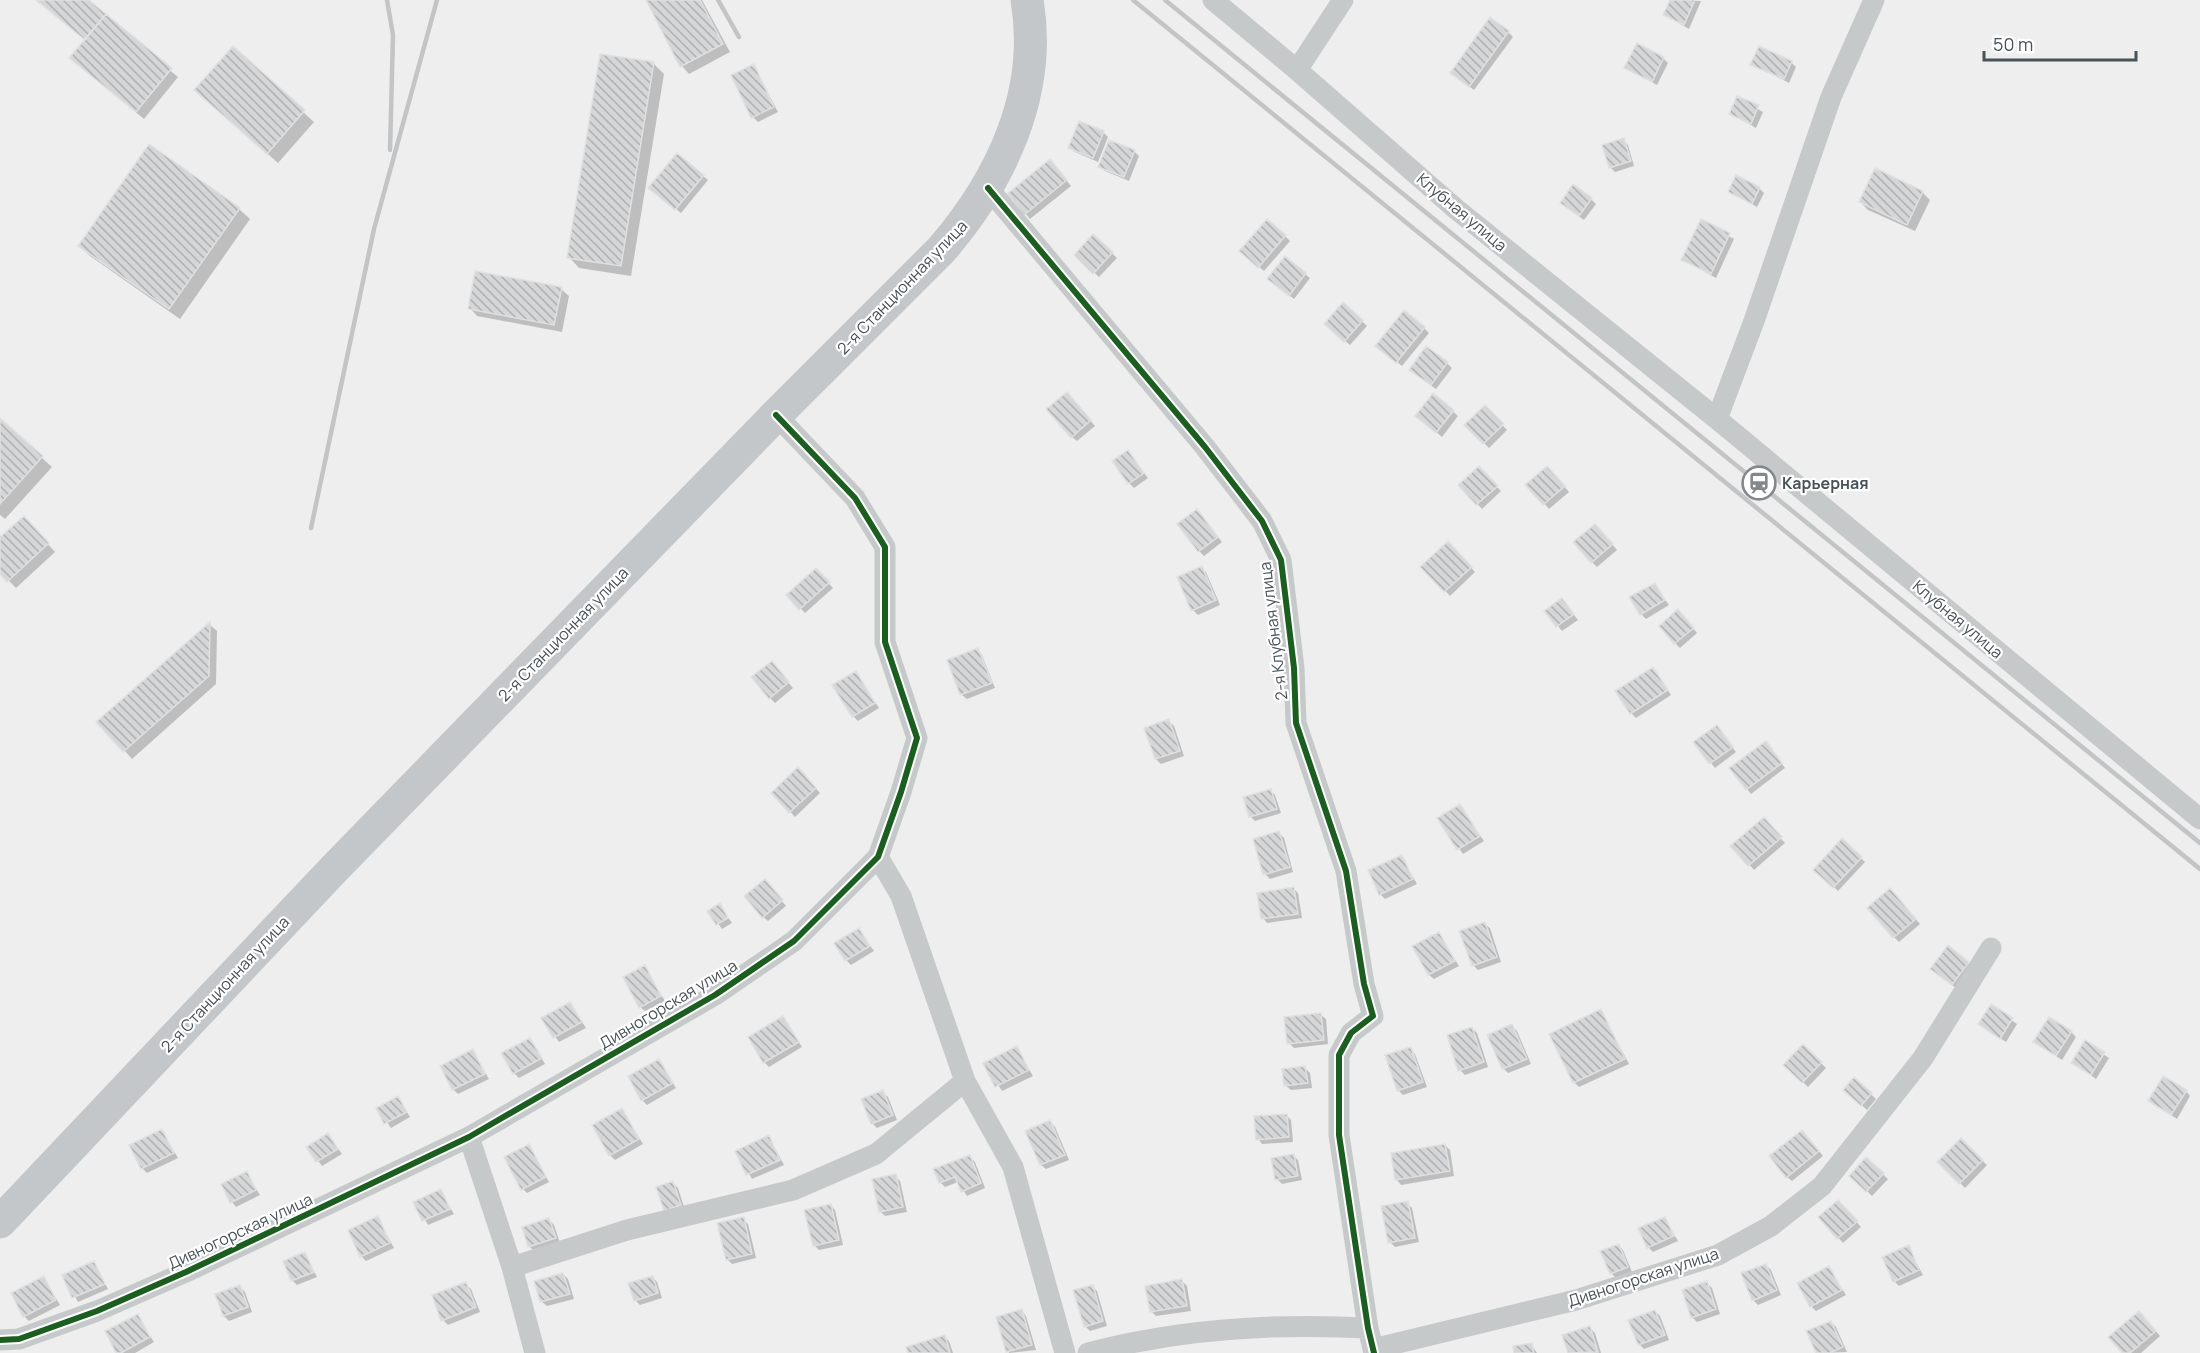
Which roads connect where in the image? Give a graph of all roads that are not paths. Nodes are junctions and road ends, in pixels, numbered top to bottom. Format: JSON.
{"nodes":[{"id":1,"x":1027,"y":0,"type":"edge"},
{"id":2,"x":1213,"y":0,"type":"edge"},
{"id":3,"x":1343,"y":0,"type":"edge"},
{"id":4,"x":1874,"y":0,"type":"edge"},
{"id":5,"x":1297,"y":70,"type":"junction"},
{"id":6,"x":988,"y":188,"type":"junction"},
{"id":7,"x":776,"y":415,"type":"junction"},
{"id":8,"x":1717,"y":419,"type":"junction"},
{"id":9,"x":2200,"y":819,"type":"edge"},
{"id":10,"x":878,"y":857,"type":"junction"},
{"id":11,"x":1991,"y":948,"type":"dead end"},
{"id":12,"x":965,"y":1081,"type":"junction"},
{"id":13,"x":469,"y":1137,"type":"junction"},
{"id":14,"x":0,"y":1222,"type":"edge"},
{"id":15,"x":512,"y":1267,"type":"junction"},
{"id":16,"x":1368,"y":1328,"type":"junction"},
{"id":17,"x":0,"y":1340,"type":"edge"},
{"id":18,"x":1374,"y":1351,"type":"edge"},
{"id":19,"x":535,"y":1353,"type":"edge"},
{"id":20,"x":1065,"y":1353,"type":"edge"},
{"id":21,"x":1088,"y":1353,"type":"edge"}],
"edges":[{"from":1,"to":6,"type":"main road","name":"2-я Станционная улица"},
{"from":2,"to":5,"type":"street","name":"Клубная улица"},
{"from":3,"to":5,"type":"street"},
{"from":4,"to":8,"type":"street"},
{"from":5,"to":8,"type":"street","name":"Клубная улица"},
{"from":6,"to":7,"type":"main road","name":"2-я Станционная улица"},
{"from":6,"to":16,"type":"street","name":"2-я Клубная улица"},
{"from":7,"to":10,"type":"street","name":"Дивногорская улица"},
{"from":7,"to":14,"type":"main road","name":"2-я Станционная улица"},
{"from":8,"to":9,"type":"street","name":"Клубная улица"},
{"from":10,"to":12,"type":"street"},
{"from":10,"to":13,"type":"street","name":"Дивногорская улица"},
{"from":11,"to":18,"type":"street","name":"Дивногорская улица"},
{"from":12,"to":15,"type":"street"},
{"from":12,"to":20,"type":"street"},
{"from":13,"to":15,"type":"street"},
{"from":13,"to":17,"type":"street","name":"Дивногорская улица"},
{"from":15,"to":19,"type":"street"},
{"from":16,"to":18,"type":"street"},
{"from":16,"to":21,"type":"street"}]}
